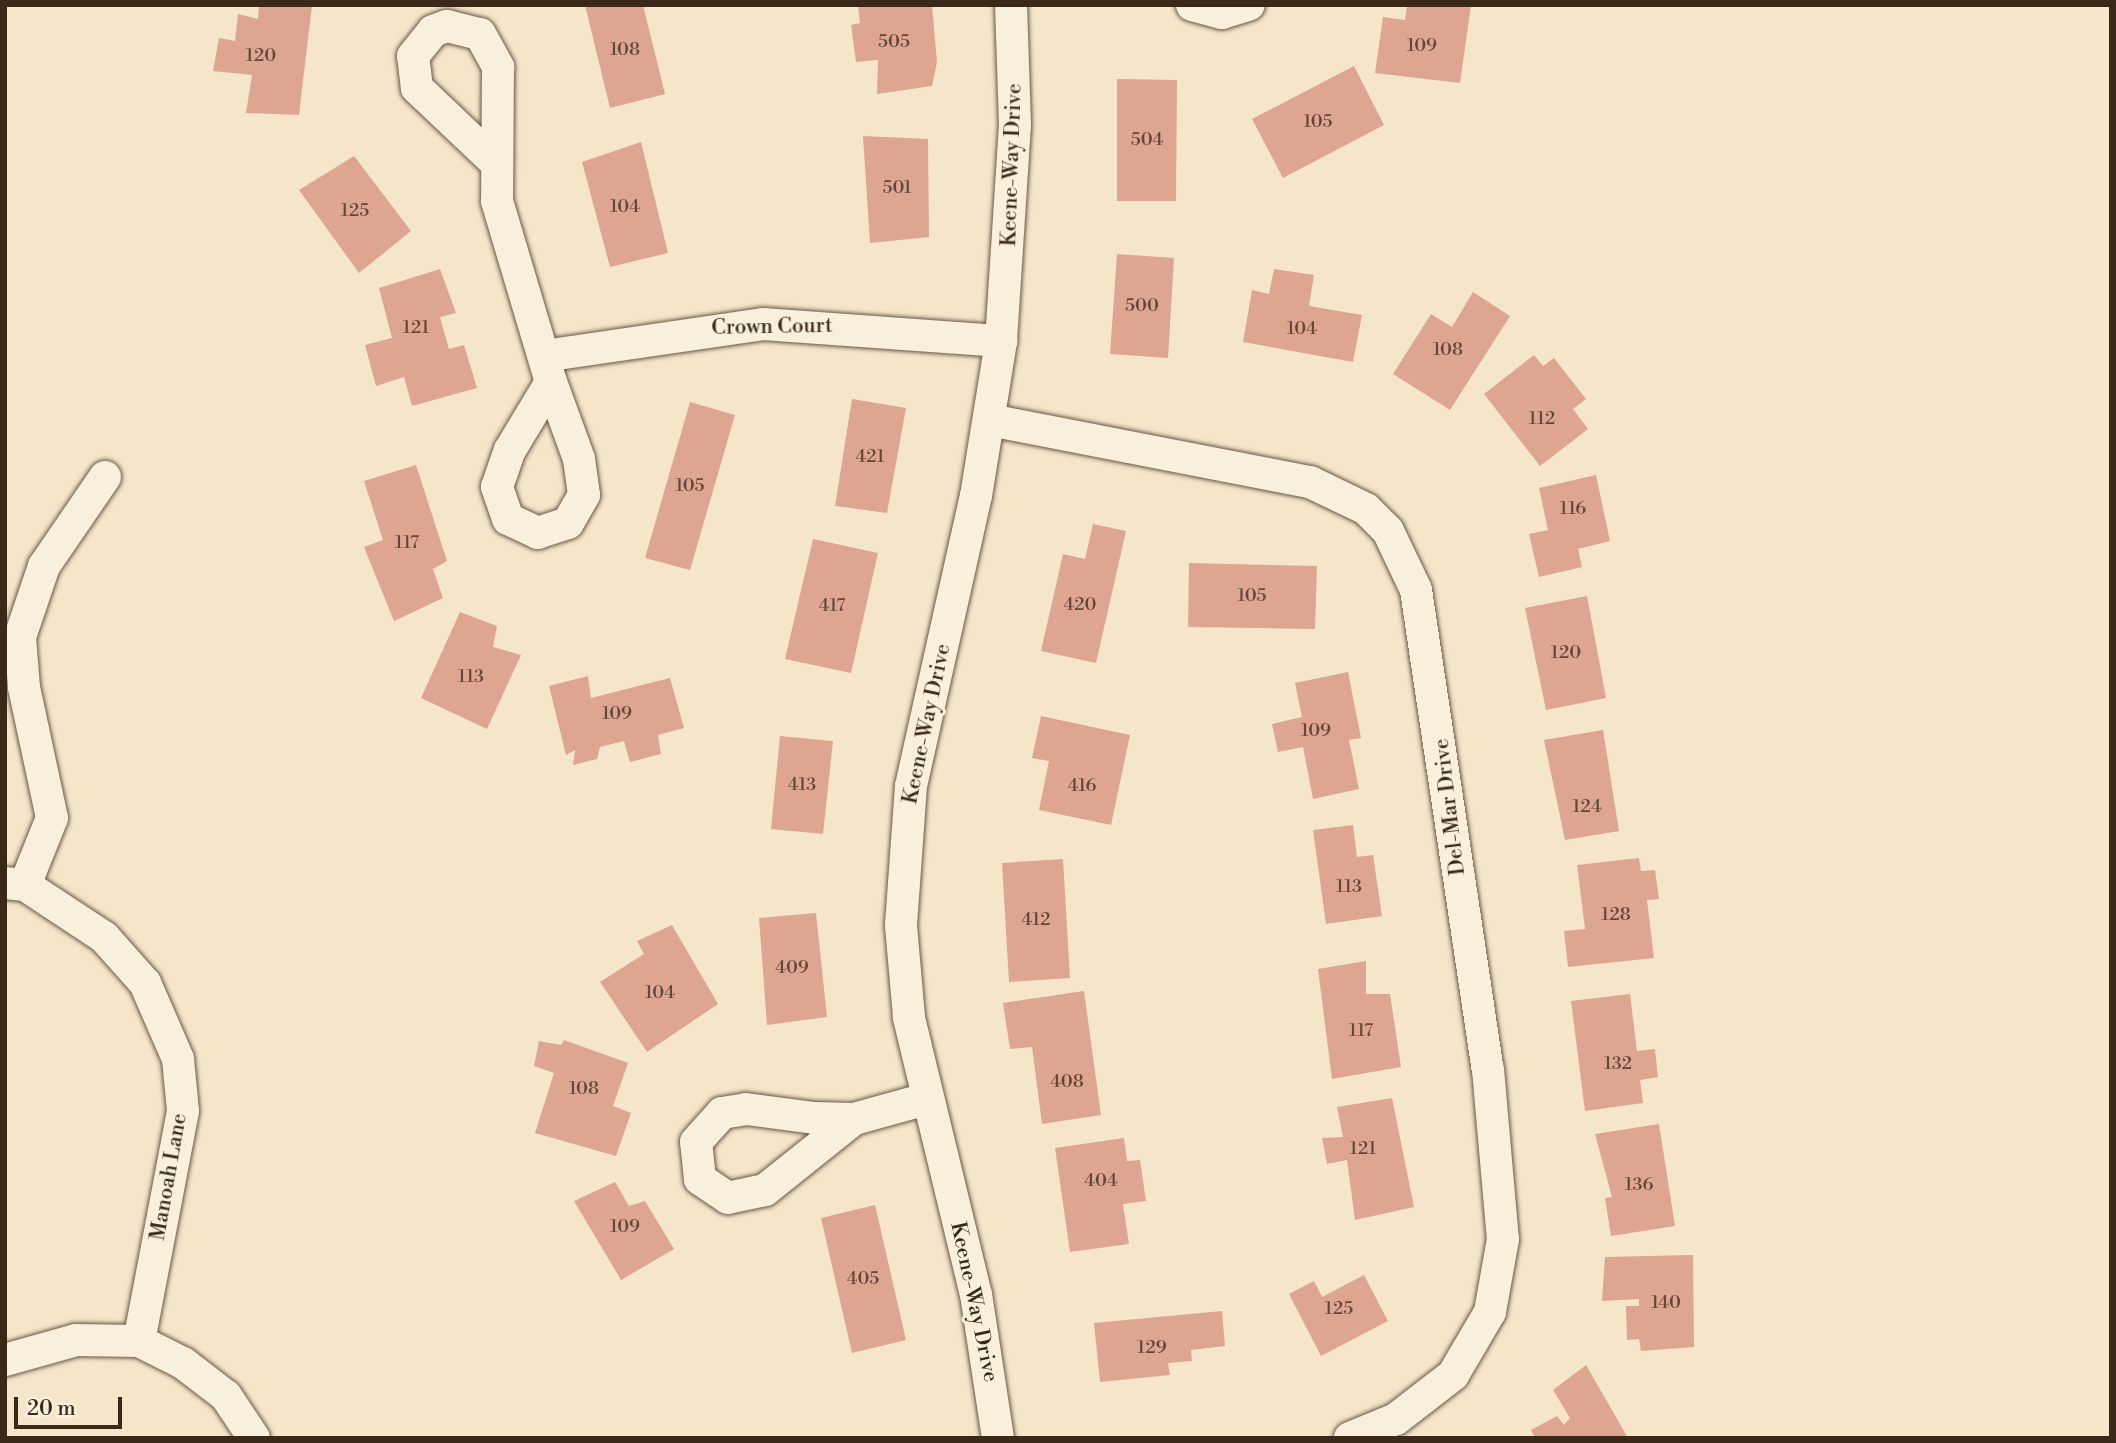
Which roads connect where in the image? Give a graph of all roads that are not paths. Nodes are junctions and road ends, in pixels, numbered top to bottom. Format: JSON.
{"nodes":[{"id":1,"x":1011,"y":5,"type":"edge"},
{"id":2,"x":1192,"y":5,"type":"edge"},
{"id":3,"x":1249,"y":5,"type":"edge"},
{"id":4,"x":495,"y":162,"type":"dead end"},
{"id":5,"x":1001,"y":341,"type":"junction"},
{"id":6,"x":989,"y":420,"type":"junction"},
{"id":7,"x":105,"y":477,"type":"dead end"},
{"id":8,"x":15,"y":884,"type":"edge"},
{"id":9,"x":926,"y":1099,"type":"junction"},
{"id":10,"x":854,"y":1119,"type":"junction"},
{"id":11,"x":139,"y":1341,"type":"junction"},
{"id":12,"x":5,"y":1360,"type":"edge"},
{"id":13,"x":254,"y":1438,"type":"edge"},
{"id":14,"x":998,"y":1438,"type":"edge"},
{"id":15,"x":1350,"y":1438,"type":"edge"}],
"edges":[{"from":1,"to":5,"type":"street","name":"Keene-Way Drive"},
{"from":2,"to":3,"type":"street"},
{"from":4,"to":5,"type":"street","name":"Crown Court"},
{"from":5,"to":6,"type":"street","name":"Keene-Way Drive"},
{"from":6,"to":9,"type":"street","name":"Keene-Way Drive"},
{"from":6,"to":15,"type":"street","name":"Del-Mar Drive"},
{"from":7,"to":8,"type":"street"},
{"from":8,"to":11,"type":"street","name":"Manoah Lane"},
{"from":9,"to":10,"type":"street"},
{"from":9,"to":14,"type":"street","name":"Keene-Way Drive"},
{"from":10,"to":10,"type":"street"},
{"from":11,"to":12,"type":"street"},
{"from":11,"to":13,"type":"street"}]}
